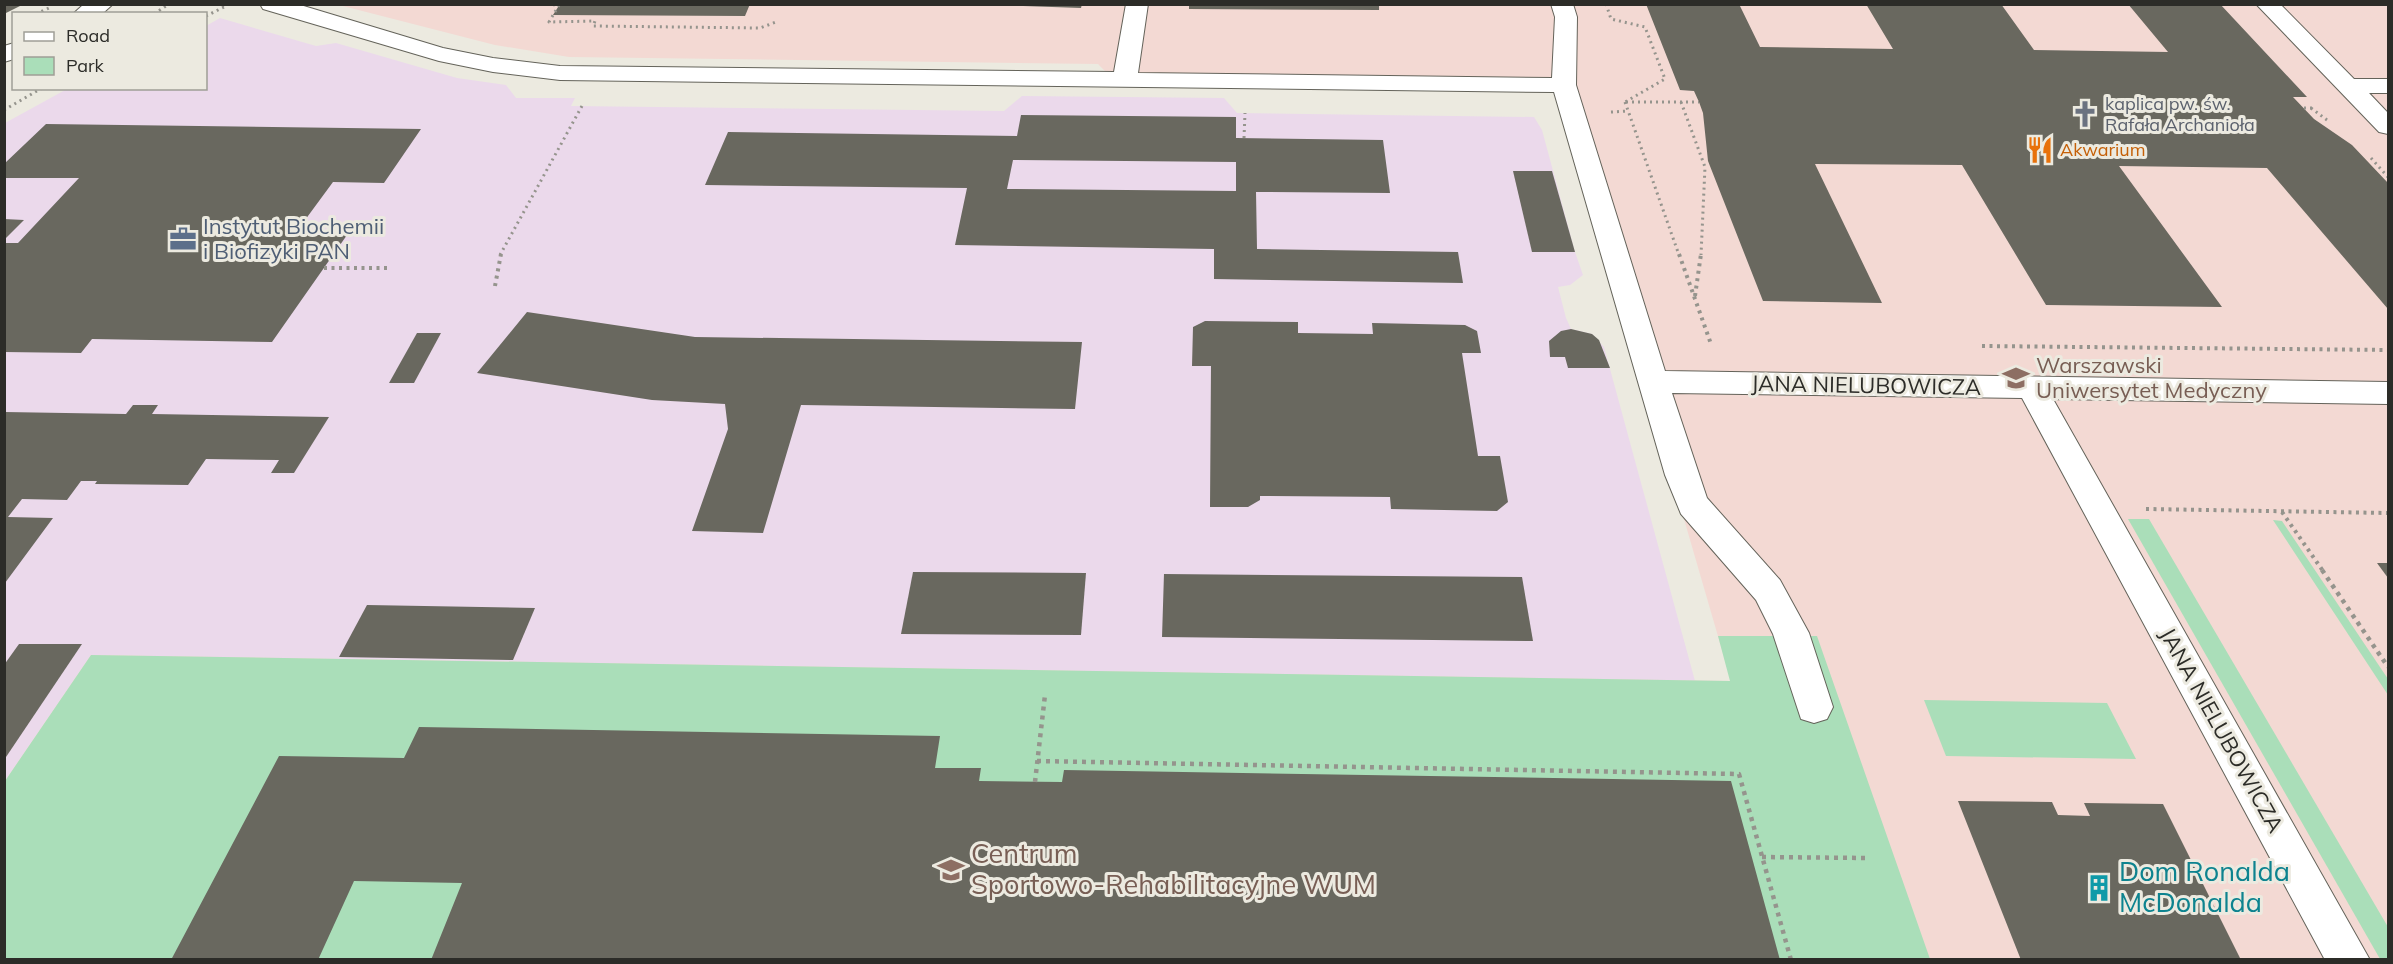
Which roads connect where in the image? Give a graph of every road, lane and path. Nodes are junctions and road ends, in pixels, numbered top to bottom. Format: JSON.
{"nodes":[{"id":1,"x":102,"y":4,"type":"edge"},
{"id":2,"x":219,"y":4,"type":"edge"},
{"id":3,"x":271,"y":4,"type":"edge"},
{"id":4,"x":540,"y":4,"type":"edge"},
{"id":5,"x":1137,"y":4,"type":"edge"},
{"id":6,"x":1562,"y":4,"type":"edge"},
{"id":7,"x":1606,"y":4,"type":"edge"},
{"id":8,"x":2268,"y":4,"type":"edge"},
{"id":9,"x":88,"y":12,"type":"edge"},
{"id":10,"x":207,"y":16,"type":"edge"},
{"id":11,"x":777,"y":22,"type":"dead end"},
{"id":12,"x":1125,"y":81,"type":"junction"},
{"id":13,"x":1564,"y":85,"type":"junction"},
{"id":14,"x":2348,"y":86,"type":"junction"},
{"id":15,"x":2388,"y":86,"type":"edge"},
{"id":16,"x":39,"y":90,"type":"edge"},
{"id":17,"x":585,"y":102,"type":"dead end"},
{"id":18,"x":1625,"y":102,"type":"junction"},
{"id":19,"x":1681,"y":102,"type":"junction"},
{"id":20,"x":1699,"y":102,"type":"dead end"},
{"id":21,"x":2304,"y":108,"type":"dead end"},
{"id":22,"x":2318,"y":108,"type":"dead end"},
{"id":23,"x":1245,"y":109,"type":"dead end"},
{"id":24,"x":4,"y":110,"type":"edge"},
{"id":25,"x":2388,"y":127,"type":"edge"},
{"id":26,"x":1244,"y":138,"type":"dead end"},
{"id":27,"x":324,"y":268,"type":"dead end"},
{"id":28,"x":390,"y":268,"type":"dead end"},
{"id":29,"x":495,"y":286,"type":"dead end"},
{"id":30,"x":1695,"y":296,"type":"junction"},
{"id":31,"x":1722,"y":344,"type":"dead end"},
{"id":32,"x":1972,"y":346,"type":"dead end"},
{"id":33,"x":2388,"y":350,"type":"edge"},
{"id":34,"x":1653,"y":382,"type":"junction"},
{"id":35,"x":2031,"y":387,"type":"junction"},
{"id":36,"x":2388,"y":393,"type":"edge"},
{"id":37,"x":2134,"y":509,"type":"dead end"},
{"id":38,"x":2282,"y":511,"type":"junction"},
{"id":39,"x":2388,"y":513,"type":"edge"},
{"id":40,"x":2388,"y":667,"type":"edge"},
{"id":41,"x":1045,"y":695,"type":"dead end"},
{"id":42,"x":1814,"y":707,"type":"dead end"},
{"id":43,"x":1037,"y":762,"type":"junction"},
{"id":44,"x":1035,"y":782,"type":"dead end"},
{"id":45,"x":1762,"y":857,"type":"junction"},
{"id":46,"x":1865,"y":858,"type":"dead end"},
{"id":47,"x":1791,"y":960,"type":"edge"},
{"id":48,"x":2349,"y":960,"type":"edge"}],
"edges":[{"from":1,"to":9,"type":"street"},
{"from":2,"to":10,"type":"path"},
{"from":3,"to":12,"type":"street"},
{"from":4,"to":11,"type":"path"},
{"from":5,"to":12,"type":"street"},
{"from":6,"to":13,"type":"street"},
{"from":7,"to":18,"type":"path"},
{"from":8,"to":14,"type":"street"},
{"from":12,"to":13,"type":"street"},
{"from":13,"to":34,"type":"street"},
{"from":14,"to":15,"type":"street"},
{"from":14,"to":25,"type":"street"},
{"from":16,"to":24,"type":"path"},
{"from":17,"to":29,"type":"path"},
{"from":18,"to":19,"type":"path"},
{"from":18,"to":30,"type":"path"},
{"from":19,"to":20,"type":"path"},
{"from":19,"to":30,"type":"path"},
{"from":21,"to":22,"type":"path"},
{"from":23,"to":26,"type":"path"},
{"from":27,"to":28,"type":"path"},
{"from":30,"to":31,"type":"path"},
{"from":32,"to":33,"type":"path"},
{"from":34,"to":35,"type":"street","name":"JANA NIELUBOWICZA"},
{"from":34,"to":42,"type":"street"},
{"from":35,"to":36,"type":"street"},
{"from":35,"to":48,"type":"street","name":"JANA NIELUBOWICZA"},
{"from":37,"to":38,"type":"path"},
{"from":38,"to":39,"type":"path"},
{"from":38,"to":40,"type":"path"},
{"from":41,"to":43,"type":"path"},
{"from":43,"to":44,"type":"path"},
{"from":43,"to":45,"type":"path"},
{"from":45,"to":46,"type":"path"},
{"from":45,"to":47,"type":"path"}]}
